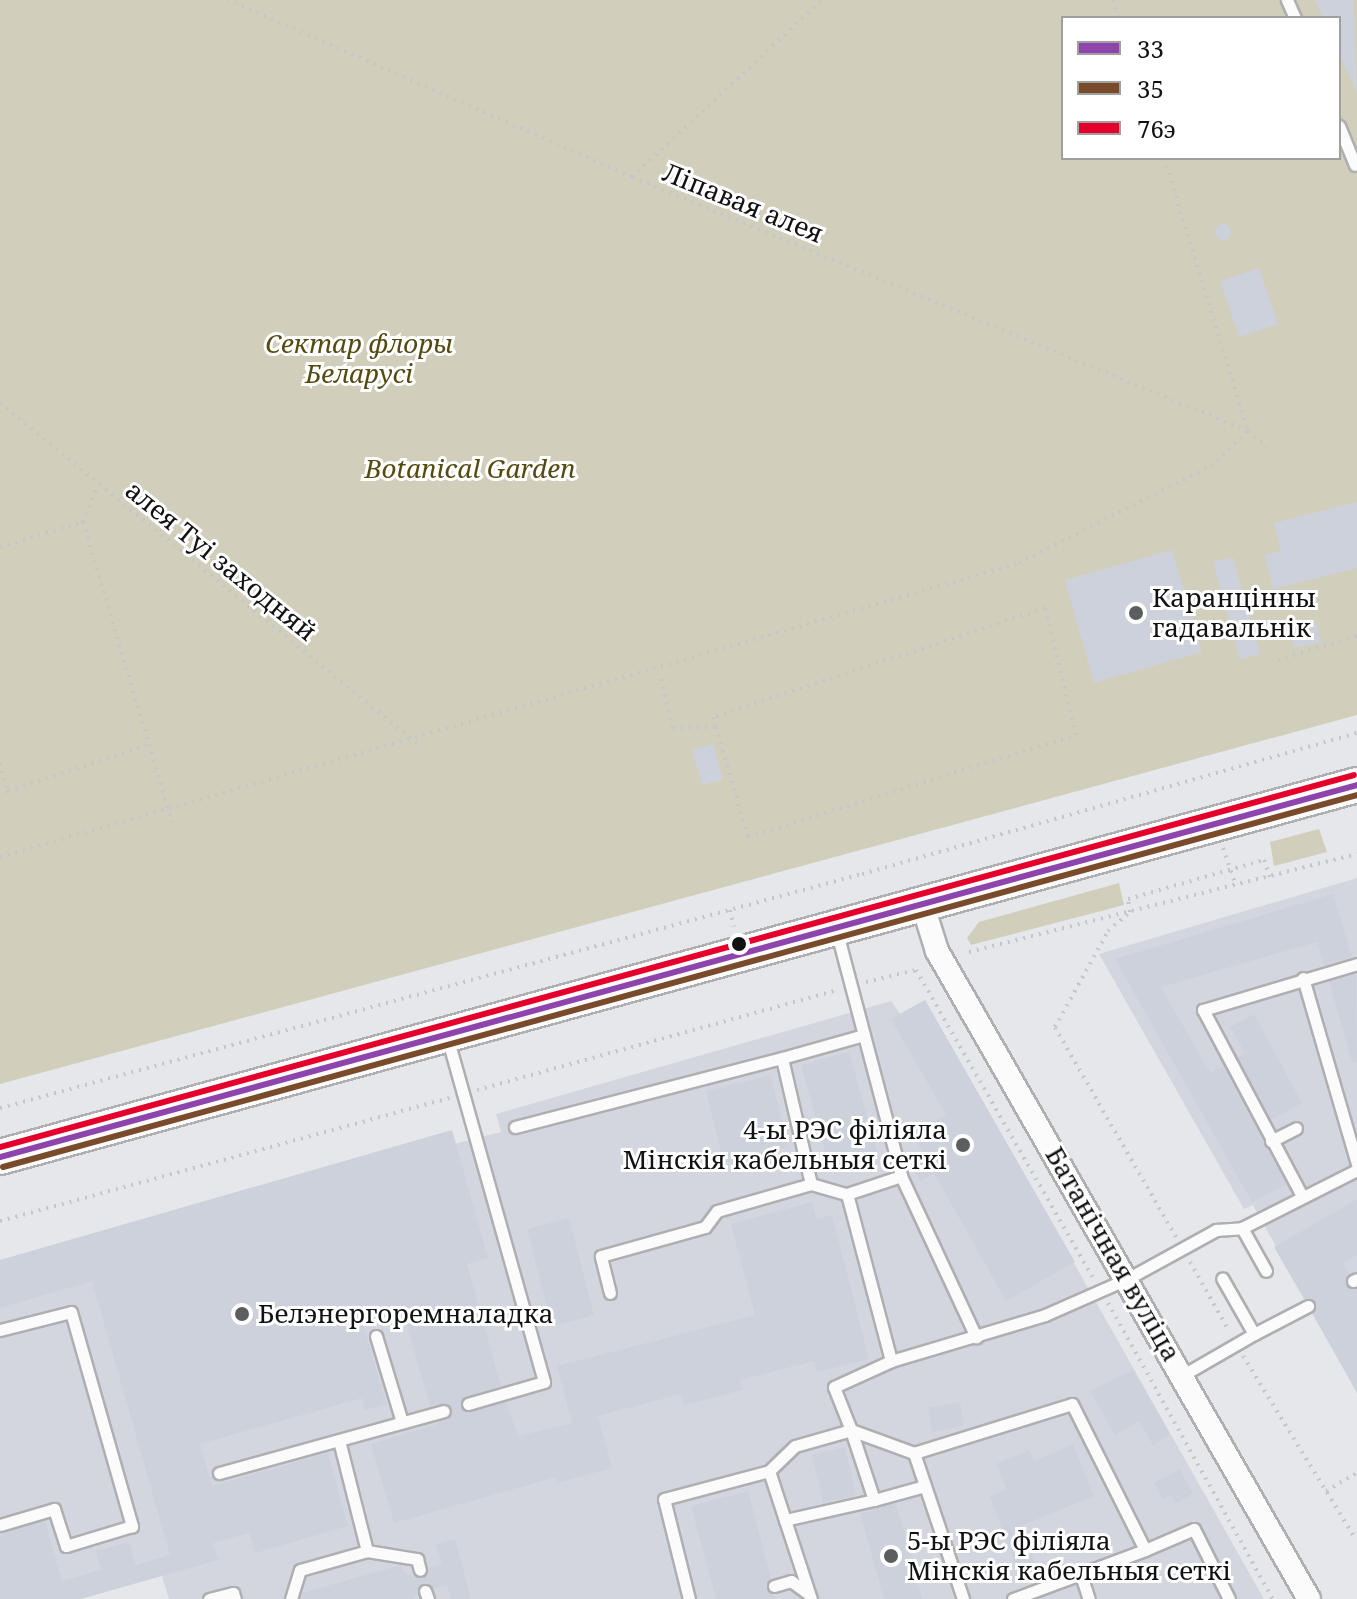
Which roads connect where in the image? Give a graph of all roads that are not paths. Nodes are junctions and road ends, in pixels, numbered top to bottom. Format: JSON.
{"nodes":[{"id":1,"x":1341,"y":131,"type":"edge"},
{"id":2,"x":1355,"y":165,"type":"dead end"},
{"id":3,"x":1357,"y":785,"type":"edge"},
{"id":4,"x":923,"y":906,"type":"junction"},
{"id":5,"x":836,"y":930,"type":"junction"},
{"id":6,"x":1357,"y":964,"type":"edge"},
{"id":7,"x":1303,"y":978,"type":"junction"},
{"id":8,"x":446,"y":1035,"type":"junction"},
{"id":9,"x":864,"y":1035,"type":"junction"},
{"id":10,"x":782,"y":1058,"type":"junction"},
{"id":11,"x":515,"y":1127,"type":"dead end"},
{"id":12,"x":1296,"y":1128,"type":"dead end"},
{"id":13,"x":1271,"y":1141,"type":"junction"},
{"id":14,"x":0,"y":1157,"type":"edge"},
{"id":15,"x":1357,"y":1164,"type":"edge"},
{"id":16,"x":1357,"y":1170,"type":"edge"},
{"id":17,"x":901,"y":1176,"type":"junction"},
{"id":18,"x":811,"y":1184,"type":"junction"},
{"id":19,"x":847,"y":1194,"type":"junction"},
{"id":20,"x":1302,"y":1196,"type":"junction"},
{"id":21,"x":1242,"y":1228,"type":"junction"},
{"id":22,"x":1266,"y":1271,"type":"dead end"},
{"id":23,"x":1222,"y":1278,"type":"dead end"},
{"id":24,"x":1127,"y":1279,"type":"junction"},
{"id":25,"x":610,"y":1293,"type":"dead end"},
{"id":26,"x":1308,"y":1306,"type":"dead end"},
{"id":27,"x":0,"y":1330,"type":"edge"},
{"id":28,"x":1254,"y":1334,"type":"junction"},
{"id":29,"x":376,"y":1336,"type":"dead end"},
{"id":30,"x":976,"y":1337,"type":"junction"},
{"id":31,"x":891,"y":1361,"type":"junction"},
{"id":32,"x":1183,"y":1375,"type":"junction"},
{"id":33,"x":468,"y":1404,"type":"dead end"},
{"id":34,"x":444,"y":1411,"type":"dead end"},
{"id":35,"x":402,"y":1422,"type":"junction"},
{"id":36,"x":851,"y":1430,"type":"junction"},
{"id":37,"x":339,"y":1440,"type":"junction"},
{"id":38,"x":914,"y":1453,"type":"junction"},
{"id":39,"x":769,"y":1471,"type":"junction"},
{"id":40,"x":219,"y":1473,"type":"dead end"},
{"id":41,"x":925,"y":1486,"type":"junction"},
{"id":42,"x":874,"y":1500,"type":"junction"},
{"id":43,"x":785,"y":1520,"type":"junction"},
{"id":44,"x":0,"y":1525,"type":"edge"},
{"id":45,"x":1145,"y":1550,"type":"junction"},
{"id":46,"x":367,"y":1551,"type":"junction"},
{"id":47,"x":420,"y":1570,"type":"dead end"},
{"id":48,"x":1081,"y":1575,"type":"junction"},
{"id":49,"x":774,"y":1586,"type":"dead end"},
{"id":50,"x":810,"y":1598,"type":"edge"},
{"id":51,"x":209,"y":1599,"type":"edge"},
{"id":52,"x":235,"y":1599,"type":"edge"},
{"id":53,"x":291,"y":1599,"type":"edge"},
{"id":54,"x":689,"y":1599,"type":"edge"},
{"id":55,"x":963,"y":1599,"type":"edge"},
{"id":56,"x":1013,"y":1599,"type":"edge"},
{"id":57,"x":1089,"y":1599,"type":"edge"},
{"id":58,"x":1229,"y":1599,"type":"edge"},
{"id":59,"x":1309,"y":1599,"type":"edge"}],
"edges":[{"from":1,"to":2,"type":"lane"},
{"from":3,"to":4,"type":"main road"},
{"from":4,"to":5,"type":"main road"},
{"from":4,"to":24,"type":"street","name":"Батанічная вуліца"},
{"from":5,"to":8,"type":"main road"},
{"from":5,"to":9,"type":"lane"},
{"from":6,"to":7,"type":"lane"},
{"from":7,"to":13,"type":"lane"},
{"from":7,"to":15,"type":"lane"},
{"from":8,"to":14,"type":"main road"},
{"from":8,"to":33,"type":"lane"},
{"from":9,"to":10,"type":"lane"},
{"from":9,"to":17,"type":"lane"},
{"from":10,"to":11,"type":"lane"},
{"from":10,"to":18,"type":"lane"},
{"from":12,"to":13,"type":"lane"},
{"from":13,"to":20,"type":"lane"},
{"from":16,"to":20,"type":"lane"},
{"from":17,"to":19,"type":"lane"},
{"from":17,"to":30,"type":"lane"},
{"from":18,"to":19,"type":"lane"},
{"from":18,"to":25,"type":"lane"},
{"from":19,"to":31,"type":"lane"},
{"from":20,"to":21,"type":"lane"},
{"from":21,"to":22,"type":"lane"},
{"from":21,"to":24,"type":"lane"},
{"from":23,"to":28,"type":"lane"},
{"from":24,"to":30,"type":"lane"},
{"from":24,"to":32,"type":"street","name":"Батанічная вуліца"},
{"from":26,"to":28,"type":"lane"},
{"from":27,"to":44,"type":"lane"},
{"from":28,"to":32,"type":"lane"},
{"from":29,"to":35,"type":"lane"},
{"from":30,"to":31,"type":"lane"},
{"from":31,"to":36,"type":"lane"},
{"from":32,"to":59,"type":"street","name":"Батанічная вуліца"},
{"from":34,"to":35,"type":"lane"},
{"from":35,"to":37,"type":"lane"},
{"from":36,"to":38,"type":"lane"},
{"from":36,"to":39,"type":"lane"},
{"from":36,"to":42,"type":"lane"},
{"from":37,"to":40,"type":"lane"},
{"from":37,"to":46,"type":"lane"},
{"from":38,"to":41,"type":"lane"},
{"from":38,"to":45,"type":"lane"},
{"from":39,"to":43,"type":"lane"},
{"from":39,"to":54,"type":"lane"},
{"from":41,"to":42,"type":"lane"},
{"from":41,"to":55,"type":"lane"},
{"from":42,"to":43,"type":"lane"},
{"from":43,"to":50,"type":"lane"},
{"from":45,"to":48,"type":"lane"},
{"from":45,"to":58,"type":"lane"},
{"from":46,"to":47,"type":"lane"},
{"from":46,"to":53,"type":"lane"},
{"from":48,"to":56,"type":"lane"},
{"from":48,"to":57,"type":"lane"},
{"from":49,"to":50,"type":"lane"},
{"from":51,"to":52,"type":"lane"}]}
